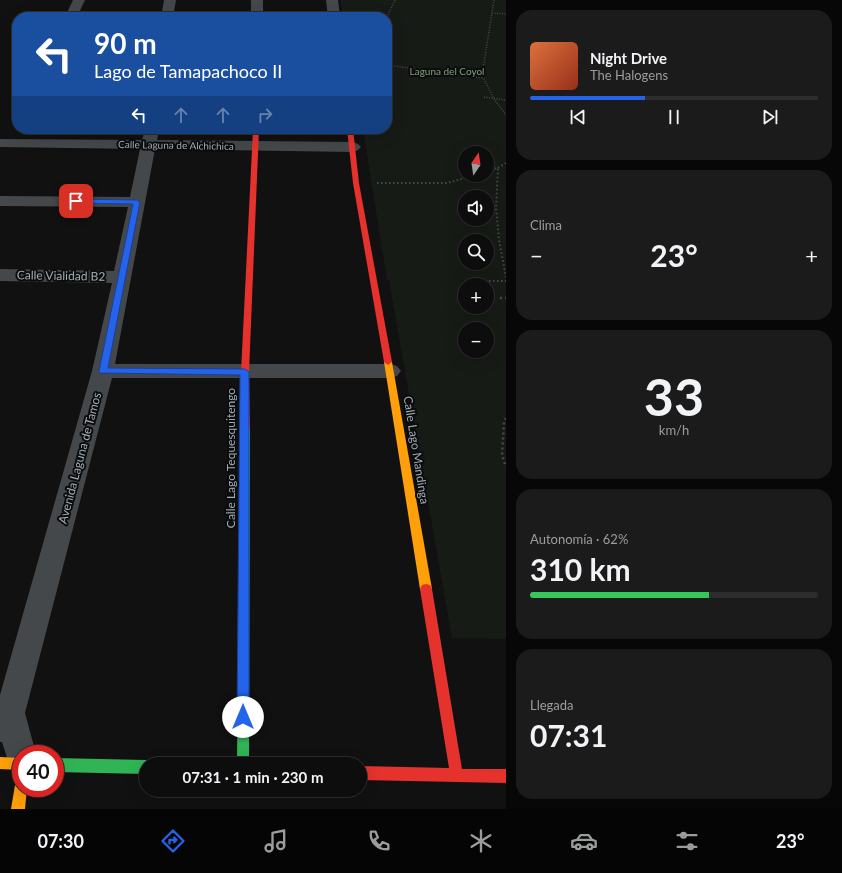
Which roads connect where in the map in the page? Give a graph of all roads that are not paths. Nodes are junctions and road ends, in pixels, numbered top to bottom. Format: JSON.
{"nodes":[{"id":1,"x":79,"y":0,"type":"edge"},
{"id":2,"x":170,"y":0,"type":"edge"},
{"id":3,"x":257,"y":0,"type":"edge"},
{"id":4,"x":332,"y":0,"type":"edge"},
{"id":5,"x":73,"y":12,"type":"edge"},
{"id":6,"x":168,"y":12,"type":"edge"},
{"id":7,"x":257,"y":12,"type":"edge"},
{"id":8,"x":333,"y":12,"type":"edge"},
{"id":9,"x":0,"y":132,"type":"edge"},
{"id":10,"x":151,"y":136,"type":"edge"},
{"id":11,"x":11,"y":137,"type":"edge"},
{"id":12,"x":256,"y":137,"type":"edge"},
{"id":13,"x":351,"y":138,"type":"edge"},
{"id":14,"x":0,"y":201,"type":"edge"},
{"id":15,"x":137,"y":202,"type":"junction"},
{"id":16,"x":0,"y":275,"type":"edge"},
{"id":17,"x":122,"y":277,"type":"junction"},
{"id":18,"x":103,"y":371,"type":"junction"},
{"id":19,"x":390,"y":371,"type":"junction"},
{"id":20,"x":245,"y":372,"type":"junction"},
{"id":21,"x":5,"y":720,"type":"edge"},
{"id":22,"x":16,"y":745,"type":"edge"},
{"id":23,"x":243,"y":757,"type":"edge"},
{"id":24,"x":0,"y":763,"type":"edge"},
{"id":25,"x":12,"y":764,"type":"edge"},
{"id":26,"x":64,"y":765,"type":"edge"},
{"id":27,"x":139,"y":767,"type":"edge"},
{"id":28,"x":367,"y":773,"type":"edge"},
{"id":29,"x":457,"y":775,"type":"junction"},
{"id":30,"x":506,"y":776,"type":"edge"},
{"id":31,"x":19,"y":797,"type":"edge"},
{"id":32,"x":18,"y":809,"type":"edge"}],
"edges":[{"from":1,"to":5,"type":"street"},
{"from":2,"to":6,"type":"street"},
{"from":3,"to":7,"type":"street"},
{"from":4,"to":8,"type":"street"},
{"from":9,"to":11,"type":"street","name":"Calle Laguna de Alchichica"},
{"from":10,"to":11,"type":"street","name":"Calle Laguna de Alchichica"},
{"from":10,"to":12,"type":"street","name":"Calle Laguna de Alchichica"},
{"from":10,"to":15,"type":"street","name":"Avenida Laguna de Tamos"},
{"from":12,"to":13,"type":"street","name":"Calle Laguna de Alchichica"},
{"from":12,"to":20,"type":"street","name":"Calle Lago Tequesquitengo"},
{"from":13,"to":19,"type":"street","name":"Calle Lago Mandinga"},
{"from":14,"to":15,"type":"street"},
{"from":15,"to":17,"type":"street","name":"Avenida Laguna de Tamos"},
{"from":16,"to":17,"type":"street","name":"Calle Vialidad B2"},
{"from":17,"to":18,"type":"street","name":"Avenida Laguna de Tamos"},
{"from":18,"to":20,"type":"street"},
{"from":18,"to":21,"type":"street","name":"Avenida Laguna de Tamos"},
{"from":19,"to":20,"type":"street"},
{"from":19,"to":29,"type":"street","name":"Calle Lago Mandinga"},
{"from":20,"to":23,"type":"street","name":"Calle Lago Tequesquitengo"},
{"from":21,"to":22,"type":"street","name":"Avenida Laguna de Tamos"},
{"from":24,"to":25,"type":"street"},
{"from":26,"to":27,"type":"street"},
{"from":28,"to":29,"type":"street"},
{"from":29,"to":30,"type":"street"},
{"from":31,"to":32,"type":"street"}]}
